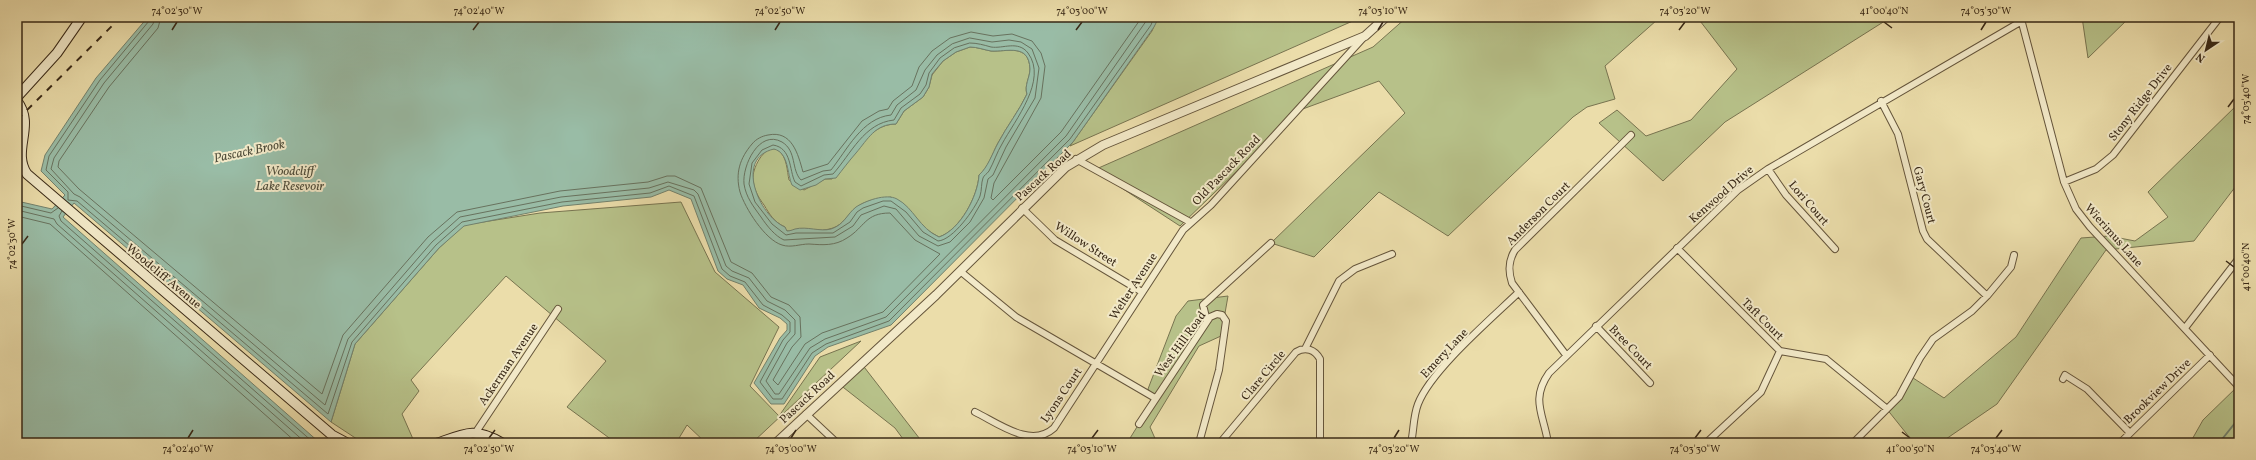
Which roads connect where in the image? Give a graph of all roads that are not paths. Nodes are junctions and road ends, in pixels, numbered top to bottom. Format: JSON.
{"nodes":[{"id":1,"x":82,"y":17,"type":"edge"},
{"id":2,"x":1386,"y":17,"type":"edge"},
{"id":3,"x":2220,"y":17,"type":"edge"},
{"id":4,"x":2021,"y":19,"type":"edge"},
{"id":5,"x":1365,"y":36,"type":"junction"},
{"id":6,"x":17,"y":98,"type":"edge"},
{"id":7,"x":17,"y":101,"type":"edge"},
{"id":8,"x":1881,"y":102,"type":"junction"},
{"id":9,"x":1631,"y":135,"type":"dead end"},
{"id":10,"x":1076,"y":159,"type":"junction"},
{"id":11,"x":1768,"y":169,"type":"junction"},
{"id":12,"x":2064,"y":182,"type":"junction"},
{"id":13,"x":1022,"y":208,"type":"junction"},
{"id":14,"x":1190,"y":222,"type":"junction"},
{"id":15,"x":1271,"y":243,"type":"dead end"},
{"id":16,"x":1677,"y":248,"type":"junction"},
{"id":17,"x":1835,"y":249,"type":"dead end"},
{"id":18,"x":1392,"y":254,"type":"dead end"},
{"id":19,"x":2014,"y":255,"type":"dead end"},
{"id":20,"x":2239,"y":258,"type":"edge"},
{"id":21,"x":960,"y":271,"type":"junction"},
{"id":22,"x":1142,"y":292,"type":"junction"},
{"id":23,"x":1519,"y":292,"type":"junction"},
{"id":24,"x":1987,"y":296,"type":"junction"},
{"id":25,"x":558,"y":309,"type":"dead end"},
{"id":26,"x":1207,"y":321,"type":"junction"},
{"id":27,"x":1596,"y":326,"type":"junction"},
{"id":28,"x":2184,"y":328,"type":"junction"},
{"id":29,"x":1305,"y":348,"type":"junction"},
{"id":30,"x":1780,"y":351,"type":"junction"},
{"id":31,"x":1566,"y":355,"type":"junction"},
{"id":32,"x":2210,"y":355,"type":"junction"},
{"id":33,"x":1096,"y":363,"type":"junction"},
{"id":34,"x":2063,"y":379,"type":"dead end"},
{"id":35,"x":1650,"y":383,"type":"dead end"},
{"id":36,"x":2239,"y":387,"type":"edge"},
{"id":37,"x":1155,"y":398,"type":"junction"},
{"id":38,"x":1886,"y":408,"type":"junction"},
{"id":39,"x":975,"y":412,"type":"dead end"},
{"id":40,"x":806,"y":414,"type":"junction"},
{"id":41,"x":1139,"y":424,"type":"dead end"},
{"id":42,"x":476,"y":432,"type":"junction"},
{"id":43,"x":2130,"y":433,"type":"junction"},
{"id":44,"x":347,"y":443,"type":"edge"},
{"id":45,"x":438,"y":443,"type":"edge"},
{"id":46,"x":502,"y":443,"type":"edge"},
{"id":47,"x":776,"y":443,"type":"edge"},
{"id":48,"x":837,"y":443,"type":"edge"},
{"id":49,"x":1199,"y":443,"type":"edge"},
{"id":50,"x":1220,"y":443,"type":"edge"},
{"id":51,"x":1320,"y":443,"type":"edge"},
{"id":52,"x":1411,"y":443,"type":"edge"},
{"id":53,"x":1548,"y":443,"type":"edge"},
{"id":54,"x":1706,"y":443,"type":"edge"},
{"id":55,"x":1853,"y":443,"type":"edge"},
{"id":56,"x":2120,"y":443,"type":"edge"}],
"edges":[{"from":1,"to":6,"type":"main road"},
{"from":2,"to":5,"type":"street","name":"Pascack Road"},
{"from":3,"to":12,"type":"street","name":"Stony Ridge Drive"},
{"from":4,"to":8,"type":"street","name":"Kenwood Drive"},
{"from":4,"to":12,"type":"street","name":"Wierimus Lane"},
{"from":5,"to":10,"type":"street","name":"Pascack Road"},
{"from":5,"to":14,"type":"street","name":"Old Pascack Road"},
{"from":7,"to":44,"type":"main road","name":"Woodcliff Avenue"},
{"from":8,"to":11,"type":"street","name":"Kenwood Drive"},
{"from":8,"to":24,"type":"street","name":"Gary Court"},
{"from":9,"to":23,"type":"street","name":"Anderson Court"},
{"from":10,"to":13,"type":"street","name":"Pascack Road"},
{"from":10,"to":14,"type":"street","name":"Old Pascack Road"},
{"from":11,"to":16,"type":"street","name":"Kenwood Drive"},
{"from":11,"to":17,"type":"street","name":"Lori Court"},
{"from":12,"to":28,"type":"street","name":"Wierimus Lane"},
{"from":13,"to":21,"type":"street","name":"Pascack Road"},
{"from":13,"to":22,"type":"street","name":"Willow Street"},
{"from":14,"to":22,"type":"street","name":"Welter Avenue"},
{"from":15,"to":26,"type":"street"},
{"from":16,"to":27,"type":"street","name":"Kenwood Drive"},
{"from":16,"to":30,"type":"street","name":"Taft Court"},
{"from":18,"to":29,"type":"street"},
{"from":19,"to":24,"type":"street"},
{"from":20,"to":28,"type":"street"},
{"from":21,"to":33,"type":"street"},
{"from":21,"to":40,"type":"street","name":"Pascack Road"},
{"from":22,"to":33,"type":"street","name":"Welter Avenue"},
{"from":23,"to":31,"type":"street","name":"Anderson Court"},
{"from":23,"to":52,"type":"street","name":"Emery Lane"},
{"from":24,"to":38,"type":"street"},
{"from":25,"to":42,"type":"street","name":"Ackerman Avenue"},
{"from":26,"to":37,"type":"street","name":"West Hill Road"},
{"from":26,"to":49,"type":"street","name":"West Hill Road"},
{"from":27,"to":31,"type":"street","name":"Kenwood Drive"},
{"from":27,"to":35,"type":"street","name":"Bree Court"},
{"from":28,"to":32,"type":"street","name":"Wierimus Lane"},
{"from":29,"to":50,"type":"street","name":"Clare Circle"},
{"from":29,"to":51,"type":"street"},
{"from":30,"to":38,"type":"street","name":"Taft Court"},
{"from":30,"to":54,"type":"street"},
{"from":31,"to":53,"type":"street","name":"Kenwood Drive"},
{"from":32,"to":36,"type":"street","name":"Wierimus Lane"},
{"from":32,"to":43,"type":"street","name":"Brookview Drive"},
{"from":33,"to":37,"type":"street"},
{"from":33,"to":39,"type":"street","name":"Lyons Court"},
{"from":34,"to":43,"type":"street"},
{"from":37,"to":41,"type":"street","name":"West Hill Road"},
{"from":38,"to":55,"type":"street"},
{"from":40,"to":47,"type":"street","name":"Pascack Road"},
{"from":40,"to":48,"type":"street"},
{"from":42,"to":45,"type":"main road"},
{"from":42,"to":46,"type":"main road"},
{"from":43,"to":56,"type":"street","name":"Brookview Drive"}]}
